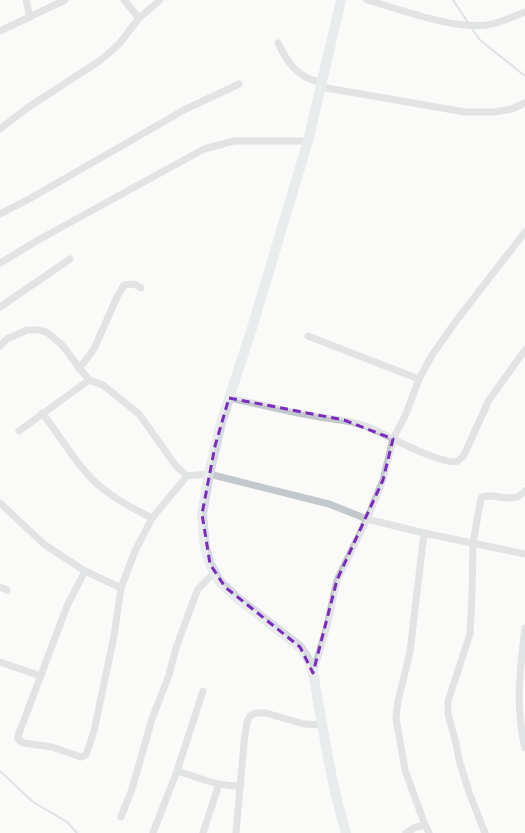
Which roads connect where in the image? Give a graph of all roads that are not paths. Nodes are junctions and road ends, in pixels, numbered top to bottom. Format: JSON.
{"nodes":[{"id":1,"x":26,"y":0,"type":"edge"},
{"id":2,"x":65,"y":0,"type":"edge"},
{"id":3,"x":124,"y":0,"type":"edge"},
{"id":4,"x":160,"y":0,"type":"edge"},
{"id":5,"x":341,"y":0,"type":"edge"},
{"id":6,"x":367,"y":0,"type":"edge"},
{"id":7,"x":525,"y":12,"type":"edge"},
{"id":8,"x":30,"y":17,"type":"junction"},
{"id":9,"x":139,"y":18,"type":"junction"},
{"id":10,"x":1,"y":28,"type":"edge"},
{"id":11,"x":278,"y":43,"type":"dead end"},
{"id":12,"x":239,"y":84,"type":"dead end"},
{"id":13,"x":321,"y":84,"type":"junction"},
{"id":14,"x":525,"y":103,"type":"edge"},
{"id":15,"x":0,"y":129,"type":"edge"},
{"id":16,"x":308,"y":141,"type":"junction"},
{"id":17,"x":0,"y":214,"type":"edge"},
{"id":18,"x":523,"y":237,"type":"edge"},
{"id":19,"x":70,"y":259,"type":"dead end"},
{"id":20,"x":0,"y":263,"type":"edge"},
{"id":21,"x":141,"y":288,"type":"dead end"},
{"id":22,"x":0,"y":307,"type":"edge"},
{"id":23,"x":308,"y":336,"type":"dead end"},
{"id":24,"x":0,"y":346,"type":"edge"},
{"id":25,"x":525,"y":350,"type":"edge"},
{"id":26,"x":79,"y":369,"type":"junction"},
{"id":27,"x":419,"y":379,"type":"junction"},
{"id":28,"x":89,"y":380,"type":"junction"},
{"id":29,"x":229,"y":398,"type":"junction"},
{"id":30,"x":42,"y":413,"type":"junction"},
{"id":31,"x":18,"y":431,"type":"dead end"},
{"id":32,"x":393,"y":439,"type":"junction"},
{"id":33,"x":209,"y":474,"type":"junction"},
{"id":34,"x":187,"y":476,"type":"junction"},
{"id":35,"x":525,"y":491,"type":"edge"},
{"id":36,"x":0,"y":503,"type":"edge"},
{"id":37,"x":152,"y":518,"type":"junction"},
{"id":38,"x":367,"y":519,"type":"junction"},
{"id":39,"x":424,"y":533,"type":"junction"},
{"id":40,"x":473,"y":543,"type":"junction"},
{"id":41,"x":525,"y":554,"type":"edge"},
{"id":42,"x":84,"y":572,"type":"junction"},
{"id":43,"x":214,"y":573,"type":"junction"},
{"id":44,"x":121,"y":588,"type":"junction"},
{"id":45,"x":525,"y":628,"type":"edge"},
{"id":46,"x":525,"y":632,"type":"edge"},
{"id":47,"x":0,"y":662,"type":"edge"},
{"id":48,"x":313,"y":673,"type":"junction"},
{"id":49,"x":40,"y":676,"type":"junction"},
{"id":50,"x":203,"y":691,"type":"dead end"},
{"id":51,"x":322,"y":725,"type":"junction"},
{"id":52,"x":525,"y":748,"type":"edge"},
{"id":53,"x":177,"y":771,"type":"junction"},
{"id":54,"x":219,"y":784,"type":"junction"},
{"id":55,"x":240,"y":786,"type":"junction"},
{"id":56,"x":121,"y":818,"type":"dead end"},
{"id":57,"x":425,"y":825,"type":"junction"},
{"id":58,"x":153,"y":833,"type":"edge"},
{"id":59,"x":203,"y":833,"type":"edge"},
{"id":60,"x":236,"y":833,"type":"edge"},
{"id":61,"x":346,"y":833,"type":"edge"},
{"id":62,"x":406,"y":833,"type":"edge"},
{"id":63,"x":429,"y":833,"type":"edge"},
{"id":64,"x":485,"y":833,"type":"edge"}],
"edges":[{"from":1,"to":8,"type":"street"},
{"from":2,"to":8,"type":"street"},
{"from":3,"to":9,"type":"street"},
{"from":4,"to":9,"type":"street"},
{"from":5,"to":13,"type":"street"},
{"from":6,"to":7,"type":"street"},
{"from":8,"to":10,"type":"street"},
{"from":9,"to":15,"type":"street"},
{"from":11,"to":13,"type":"street"},
{"from":12,"to":17,"type":"street"},
{"from":13,"to":14,"type":"street"},
{"from":13,"to":16,"type":"street"},
{"from":16,"to":20,"type":"street"},
{"from":16,"to":29,"type":"street"},
{"from":18,"to":27,"type":"street"},
{"from":19,"to":22,"type":"street"},
{"from":21,"to":26,"type":"street"},
{"from":23,"to":27,"type":"street"},
{"from":24,"to":26,"type":"street"},
{"from":25,"to":32,"type":"street"},
{"from":26,"to":28,"type":"street"},
{"from":27,"to":32,"type":"street"},
{"from":28,"to":30,"type":"street"},
{"from":28,"to":34,"type":"street"},
{"from":29,"to":32,"type":"street"},
{"from":29,"to":33,"type":"street"},
{"from":30,"to":31,"type":"street"},
{"from":30,"to":37,"type":"street"},
{"from":32,"to":38,"type":"street"},
{"from":33,"to":34,"type":"street"},
{"from":33,"to":38,"type":"street"},
{"from":33,"to":43,"type":"street"},
{"from":34,"to":37,"type":"street"},
{"from":35,"to":40,"type":"street"},
{"from":36,"to":42,"type":"street"},
{"from":37,"to":44,"type":"street"},
{"from":38,"to":39,"type":"street"},
{"from":38,"to":48,"type":"street"},
{"from":39,"to":40,"type":"street"},
{"from":39,"to":57,"type":"street"},
{"from":40,"to":41,"type":"street"},
{"from":40,"to":64,"type":"street"},
{"from":42,"to":44,"type":"street"},
{"from":42,"to":49,"type":"street"},
{"from":43,"to":48,"type":"street"},
{"from":43,"to":56,"type":"street"},
{"from":44,"to":49,"type":"street"},
{"from":45,"to":46,"type":"street"},
{"from":46,"to":52,"type":"street"},
{"from":47,"to":49,"type":"street"},
{"from":48,"to":51,"type":"street"},
{"from":50,"to":53,"type":"street"},
{"from":51,"to":55,"type":"street"},
{"from":51,"to":61,"type":"street"},
{"from":53,"to":54,"type":"street"},
{"from":53,"to":58,"type":"street"},
{"from":54,"to":55,"type":"street"},
{"from":54,"to":59,"type":"street"},
{"from":55,"to":60,"type":"street"},
{"from":57,"to":62,"type":"street"},
{"from":57,"to":63,"type":"street"}]}
